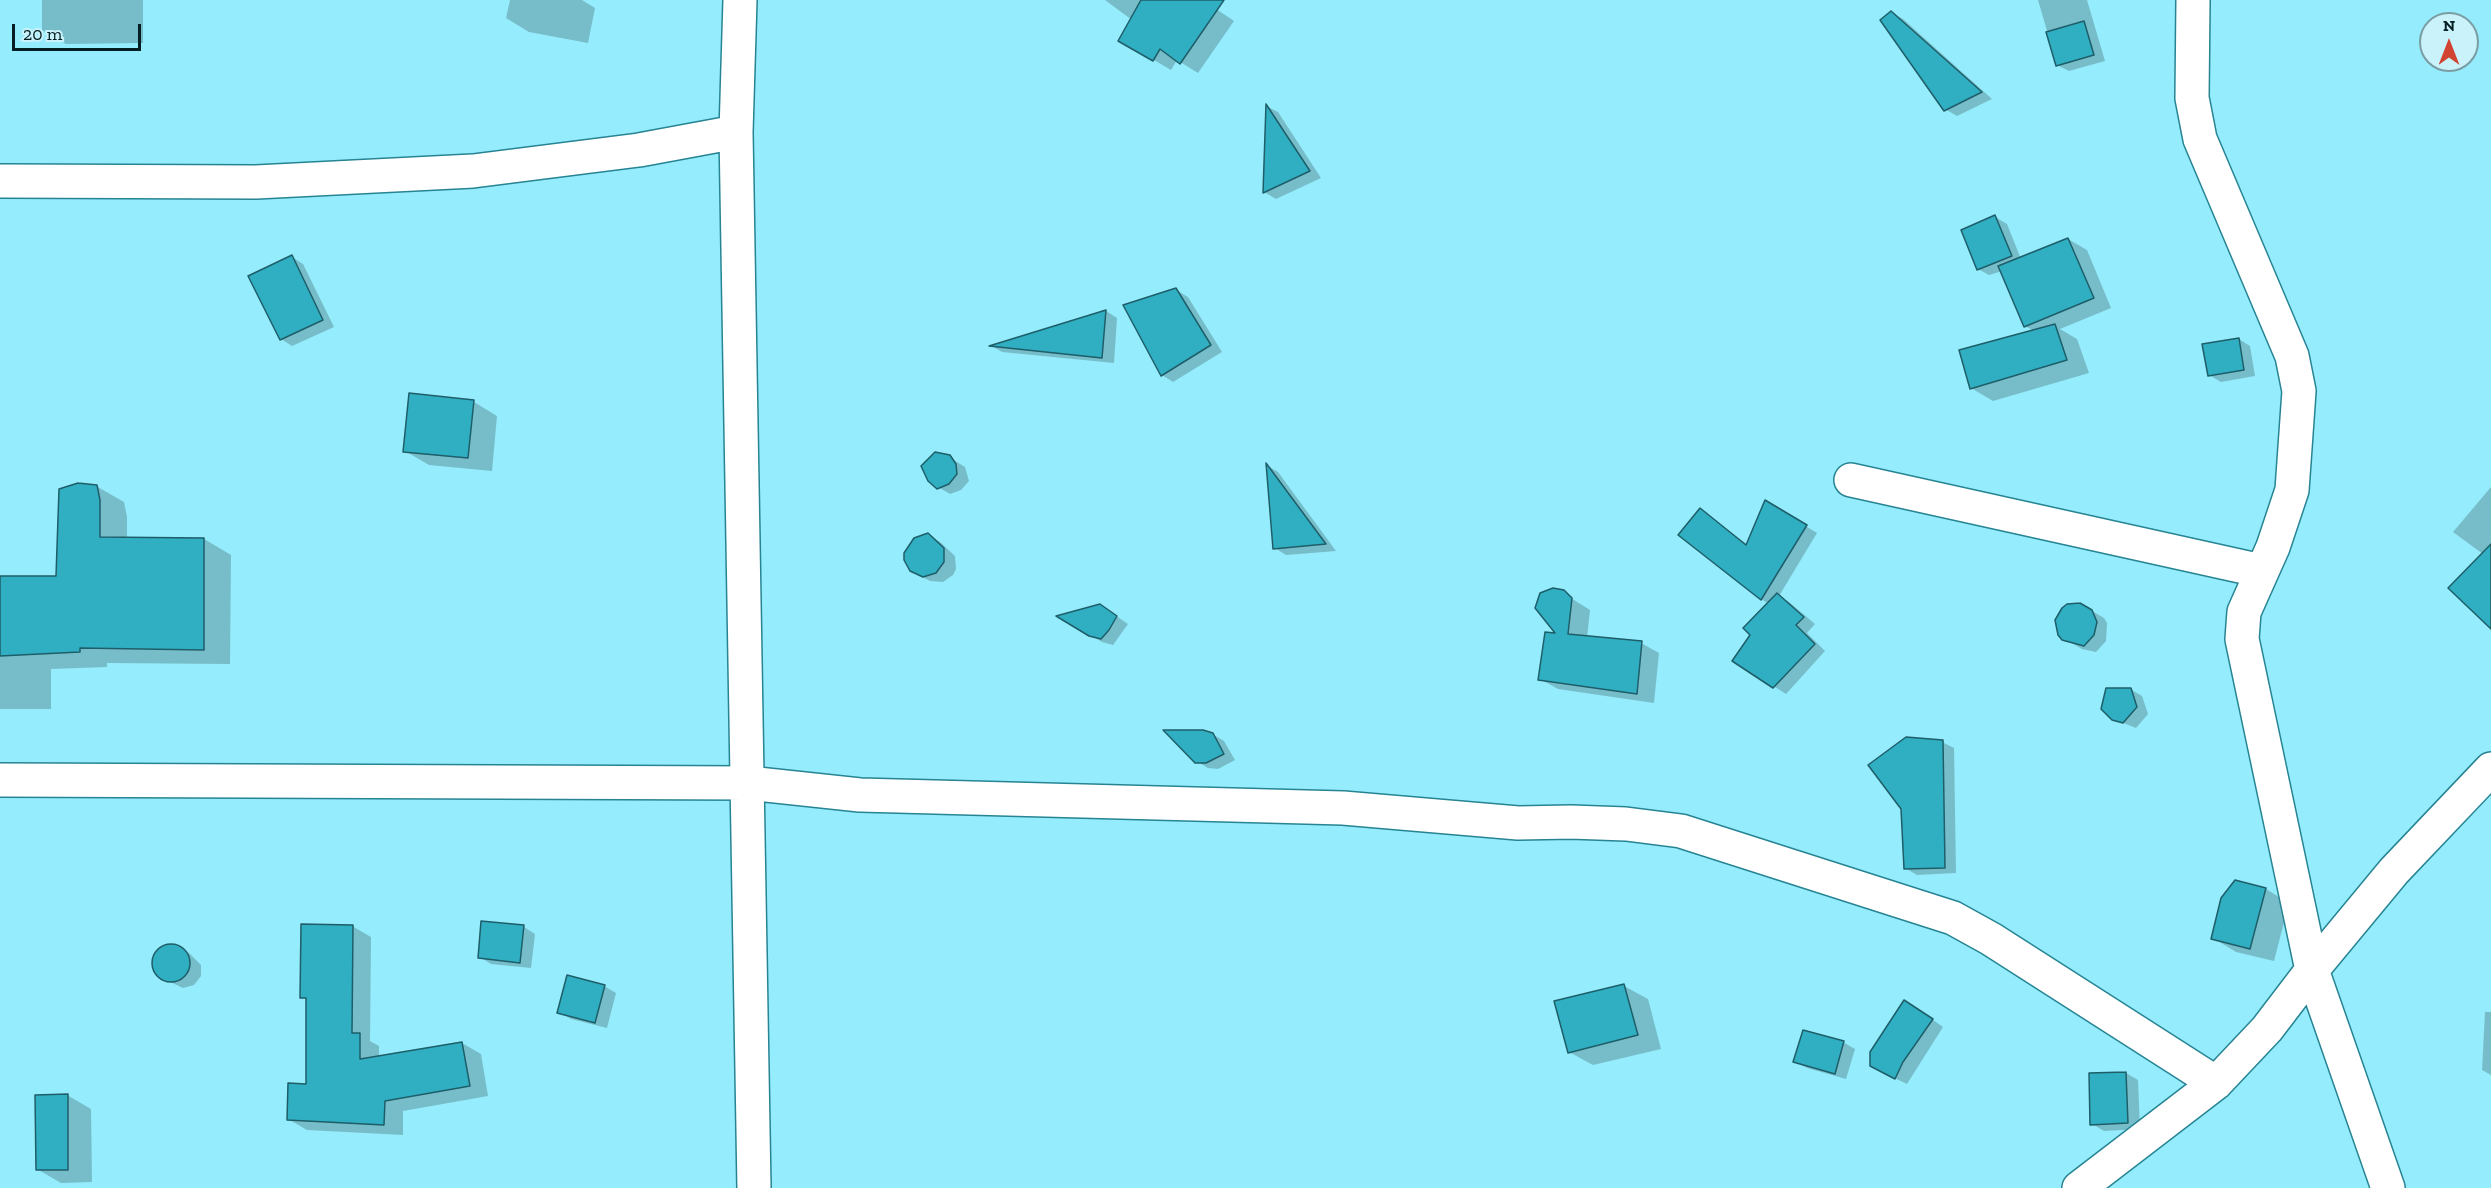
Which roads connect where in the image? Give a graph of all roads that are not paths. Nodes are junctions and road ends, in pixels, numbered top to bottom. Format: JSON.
{"nodes":[{"id":1,"x":740,"y":0,"type":"edge"},
{"id":2,"x":2193,"y":0,"type":"edge"},
{"id":3,"x":736,"y":132,"type":"junction"},
{"id":4,"x":0,"y":181,"type":"edge"},
{"id":5,"x":1851,"y":480,"type":"dead end"},
{"id":6,"x":2262,"y":571,"type":"junction"},
{"id":7,"x":2491,"y":768,"type":"edge"},
{"id":8,"x":0,"y":780,"type":"edge"},
{"id":9,"x":748,"y":783,"type":"junction"},
{"id":10,"x":2312,"y":970,"type":"junction"},
{"id":11,"x":2216,"y":1083,"type":"junction"},
{"id":12,"x":754,"y":1188,"type":"edge"},
{"id":13,"x":2079,"y":1188,"type":"edge"},
{"id":14,"x":2388,"y":1188,"type":"edge"}],
"edges":[{"from":1,"to":3,"type":"street"},
{"from":2,"to":6,"type":"street"},
{"from":3,"to":4,"type":"street"},
{"from":3,"to":9,"type":"street"},
{"from":5,"to":6,"type":"street"},
{"from":6,"to":10,"type":"street"},
{"from":7,"to":10,"type":"street"},
{"from":8,"to":9,"type":"street"},
{"from":9,"to":11,"type":"street"},
{"from":9,"to":12,"type":"street"},
{"from":10,"to":11,"type":"street"},
{"from":10,"to":14,"type":"street"},
{"from":11,"to":13,"type":"street"}]}
